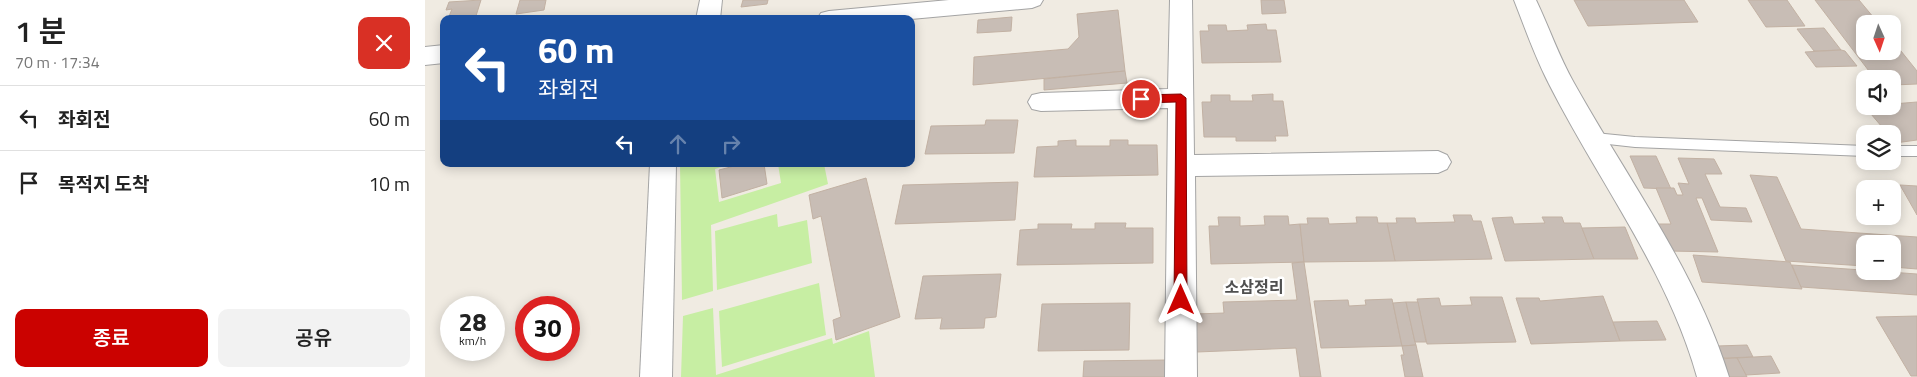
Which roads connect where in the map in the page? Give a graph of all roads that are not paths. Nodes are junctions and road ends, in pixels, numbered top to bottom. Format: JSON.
{"nodes":[{"id":1,"x":711,"y":0,"type":"edge"},
{"id":2,"x":1032,"y":0,"type":"edge"},
{"id":3,"x":1181,"y":0,"type":"edge"},
{"id":4,"x":1525,"y":0,"type":"edge"},
{"id":5,"x":709,"y":15,"type":"edge"},
{"id":6,"x":872,"y":15,"type":"edge"},
{"id":7,"x":440,"y":54,"type":"edge"},
{"id":8,"x":425,"y":56,"type":"edge"},
{"id":9,"x":1181,"y":98,"type":"junction"},
{"id":10,"x":1041,"y":102,"type":"dead end"},
{"id":11,"x":1595,"y":138,"type":"junction"},
{"id":12,"x":1856,"y":151,"type":"edge"},
{"id":13,"x":1901,"y":151,"type":"edge"},
{"id":14,"x":1917,"y":151,"type":"edge"},
{"id":15,"x":1438,"y":162,"type":"dead end"},
{"id":16,"x":1181,"y":166,"type":"junction"},
{"id":17,"x":663,"y":167,"type":"edge"},
{"id":18,"x":655,"y":377,"type":"edge"},
{"id":19,"x":1181,"y":377,"type":"edge"},
{"id":20,"x":1713,"y":377,"type":"edge"}],
"edges":[{"from":1,"to":5,"type":"street"},
{"from":2,"to":6,"type":"street"},
{"from":3,"to":9,"type":"street"},
{"from":4,"to":11,"type":"street"},
{"from":7,"to":8,"type":"street"},
{"from":9,"to":10,"type":"street"},
{"from":9,"to":16,"type":"street"},
{"from":11,"to":12,"type":"lane"},
{"from":11,"to":20,"type":"street"},
{"from":13,"to":14,"type":"lane"},
{"from":15,"to":16,"type":"street"},
{"from":16,"to":19,"type":"street"},
{"from":17,"to":18,"type":"street"}]}
